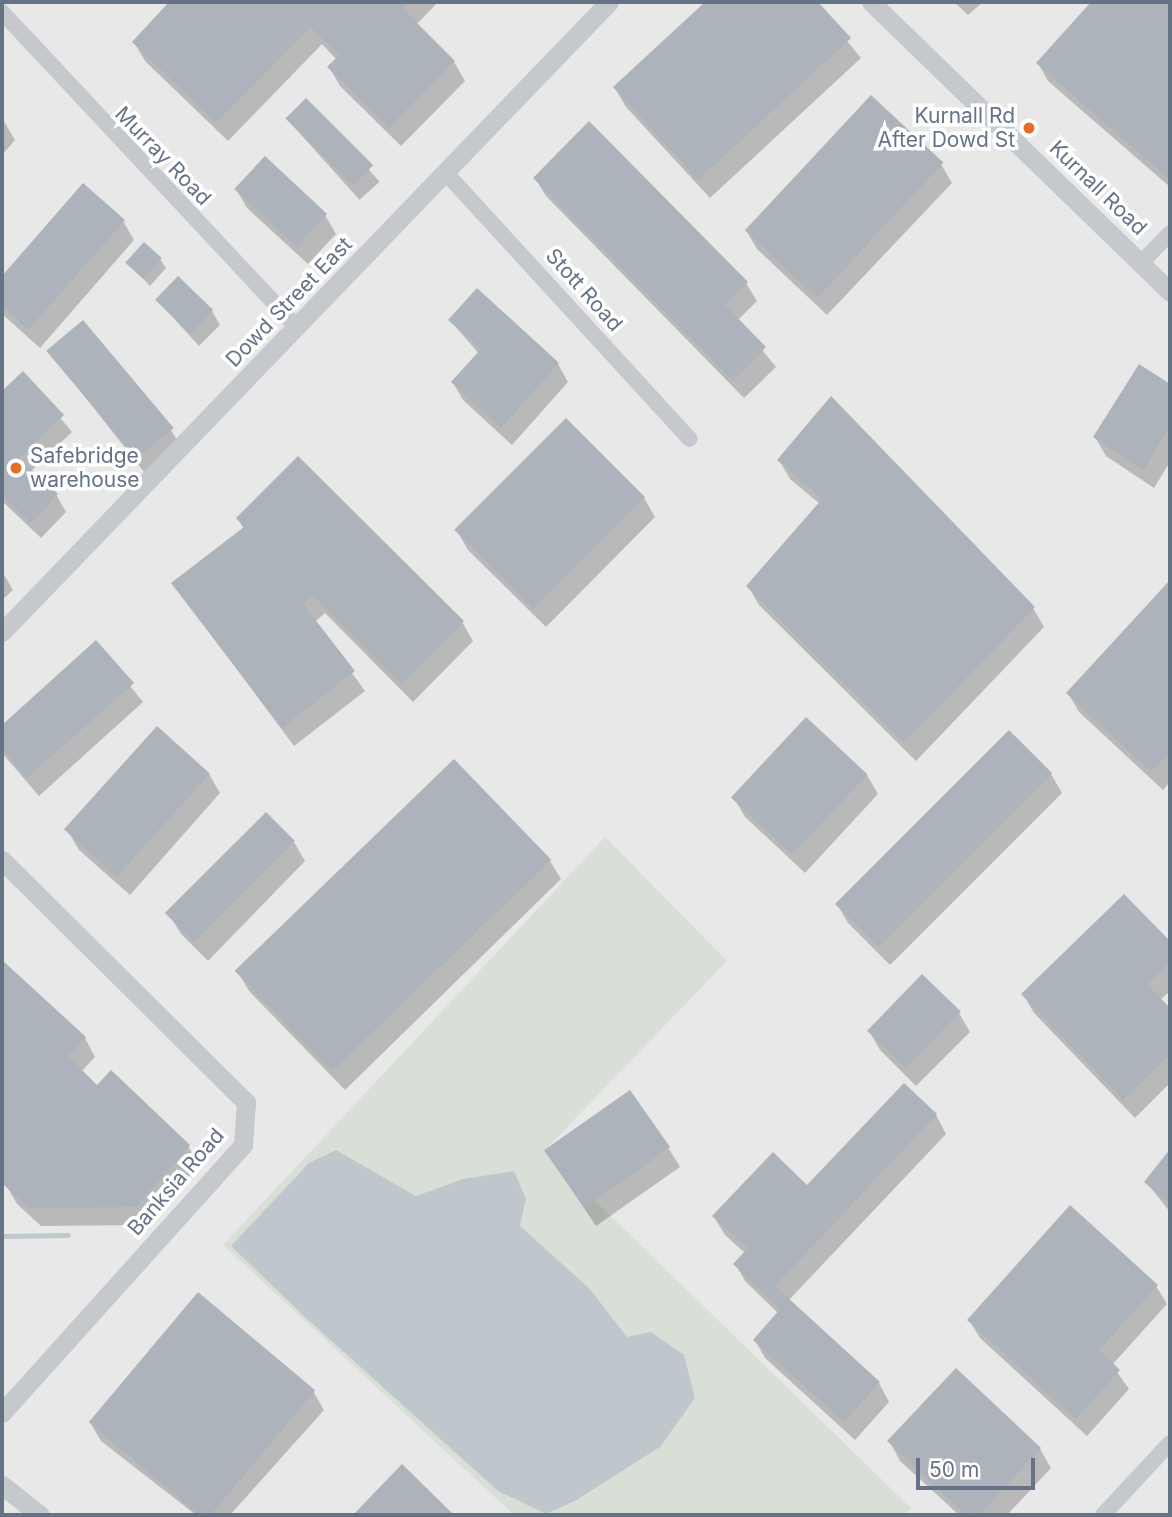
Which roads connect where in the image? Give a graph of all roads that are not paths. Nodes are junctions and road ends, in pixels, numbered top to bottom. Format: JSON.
{"nodes":[{"id":1,"x":609,"y":2,"type":"edge"},
{"id":2,"x":871,"y":2,"type":"edge"},
{"id":3,"x":2,"y":12,"type":"edge"},
{"id":4,"x":445,"y":172,"type":"junction"},
{"id":5,"x":1170,"y":233,"type":"edge"},
{"id":6,"x":1142,"y":262,"type":"junction"},
{"id":7,"x":1170,"y":292,"type":"edge"},
{"id":8,"x":297,"y":327,"type":"junction"},
{"id":9,"x":690,"y":439,"type":"dead end"},
{"id":10,"x":2,"y":632,"type":"edge"},
{"id":11,"x":2,"y":860,"type":"edge"},
{"id":12,"x":2,"y":1412,"type":"edge"},
{"id":13,"x":1170,"y":1443,"type":"edge"},
{"id":14,"x":2,"y":1485,"type":"edge"},
{"id":15,"x":40,"y":1515,"type":"edge"},
{"id":16,"x":1103,"y":1515,"type":"edge"}],
"edges":[{"from":1,"to":4,"type":"street","name":"Dowd Street East"},
{"from":2,"to":6,"type":"street","name":"Kurnall Road"},
{"from":3,"to":8,"type":"street","name":"Murray Road"},
{"from":4,"to":8,"type":"street","name":"Dowd Street East"},
{"from":4,"to":9,"type":"street","name":"Stott Road"},
{"from":5,"to":6,"type":"street"},
{"from":6,"to":7,"type":"street","name":"Kurnall Road"},
{"from":8,"to":10,"type":"street","name":"Dowd Street East"},
{"from":11,"to":12,"type":"street","name":"Banksia Road"},
{"from":13,"to":16,"type":"street"},
{"from":14,"to":15,"type":"street"}]}
